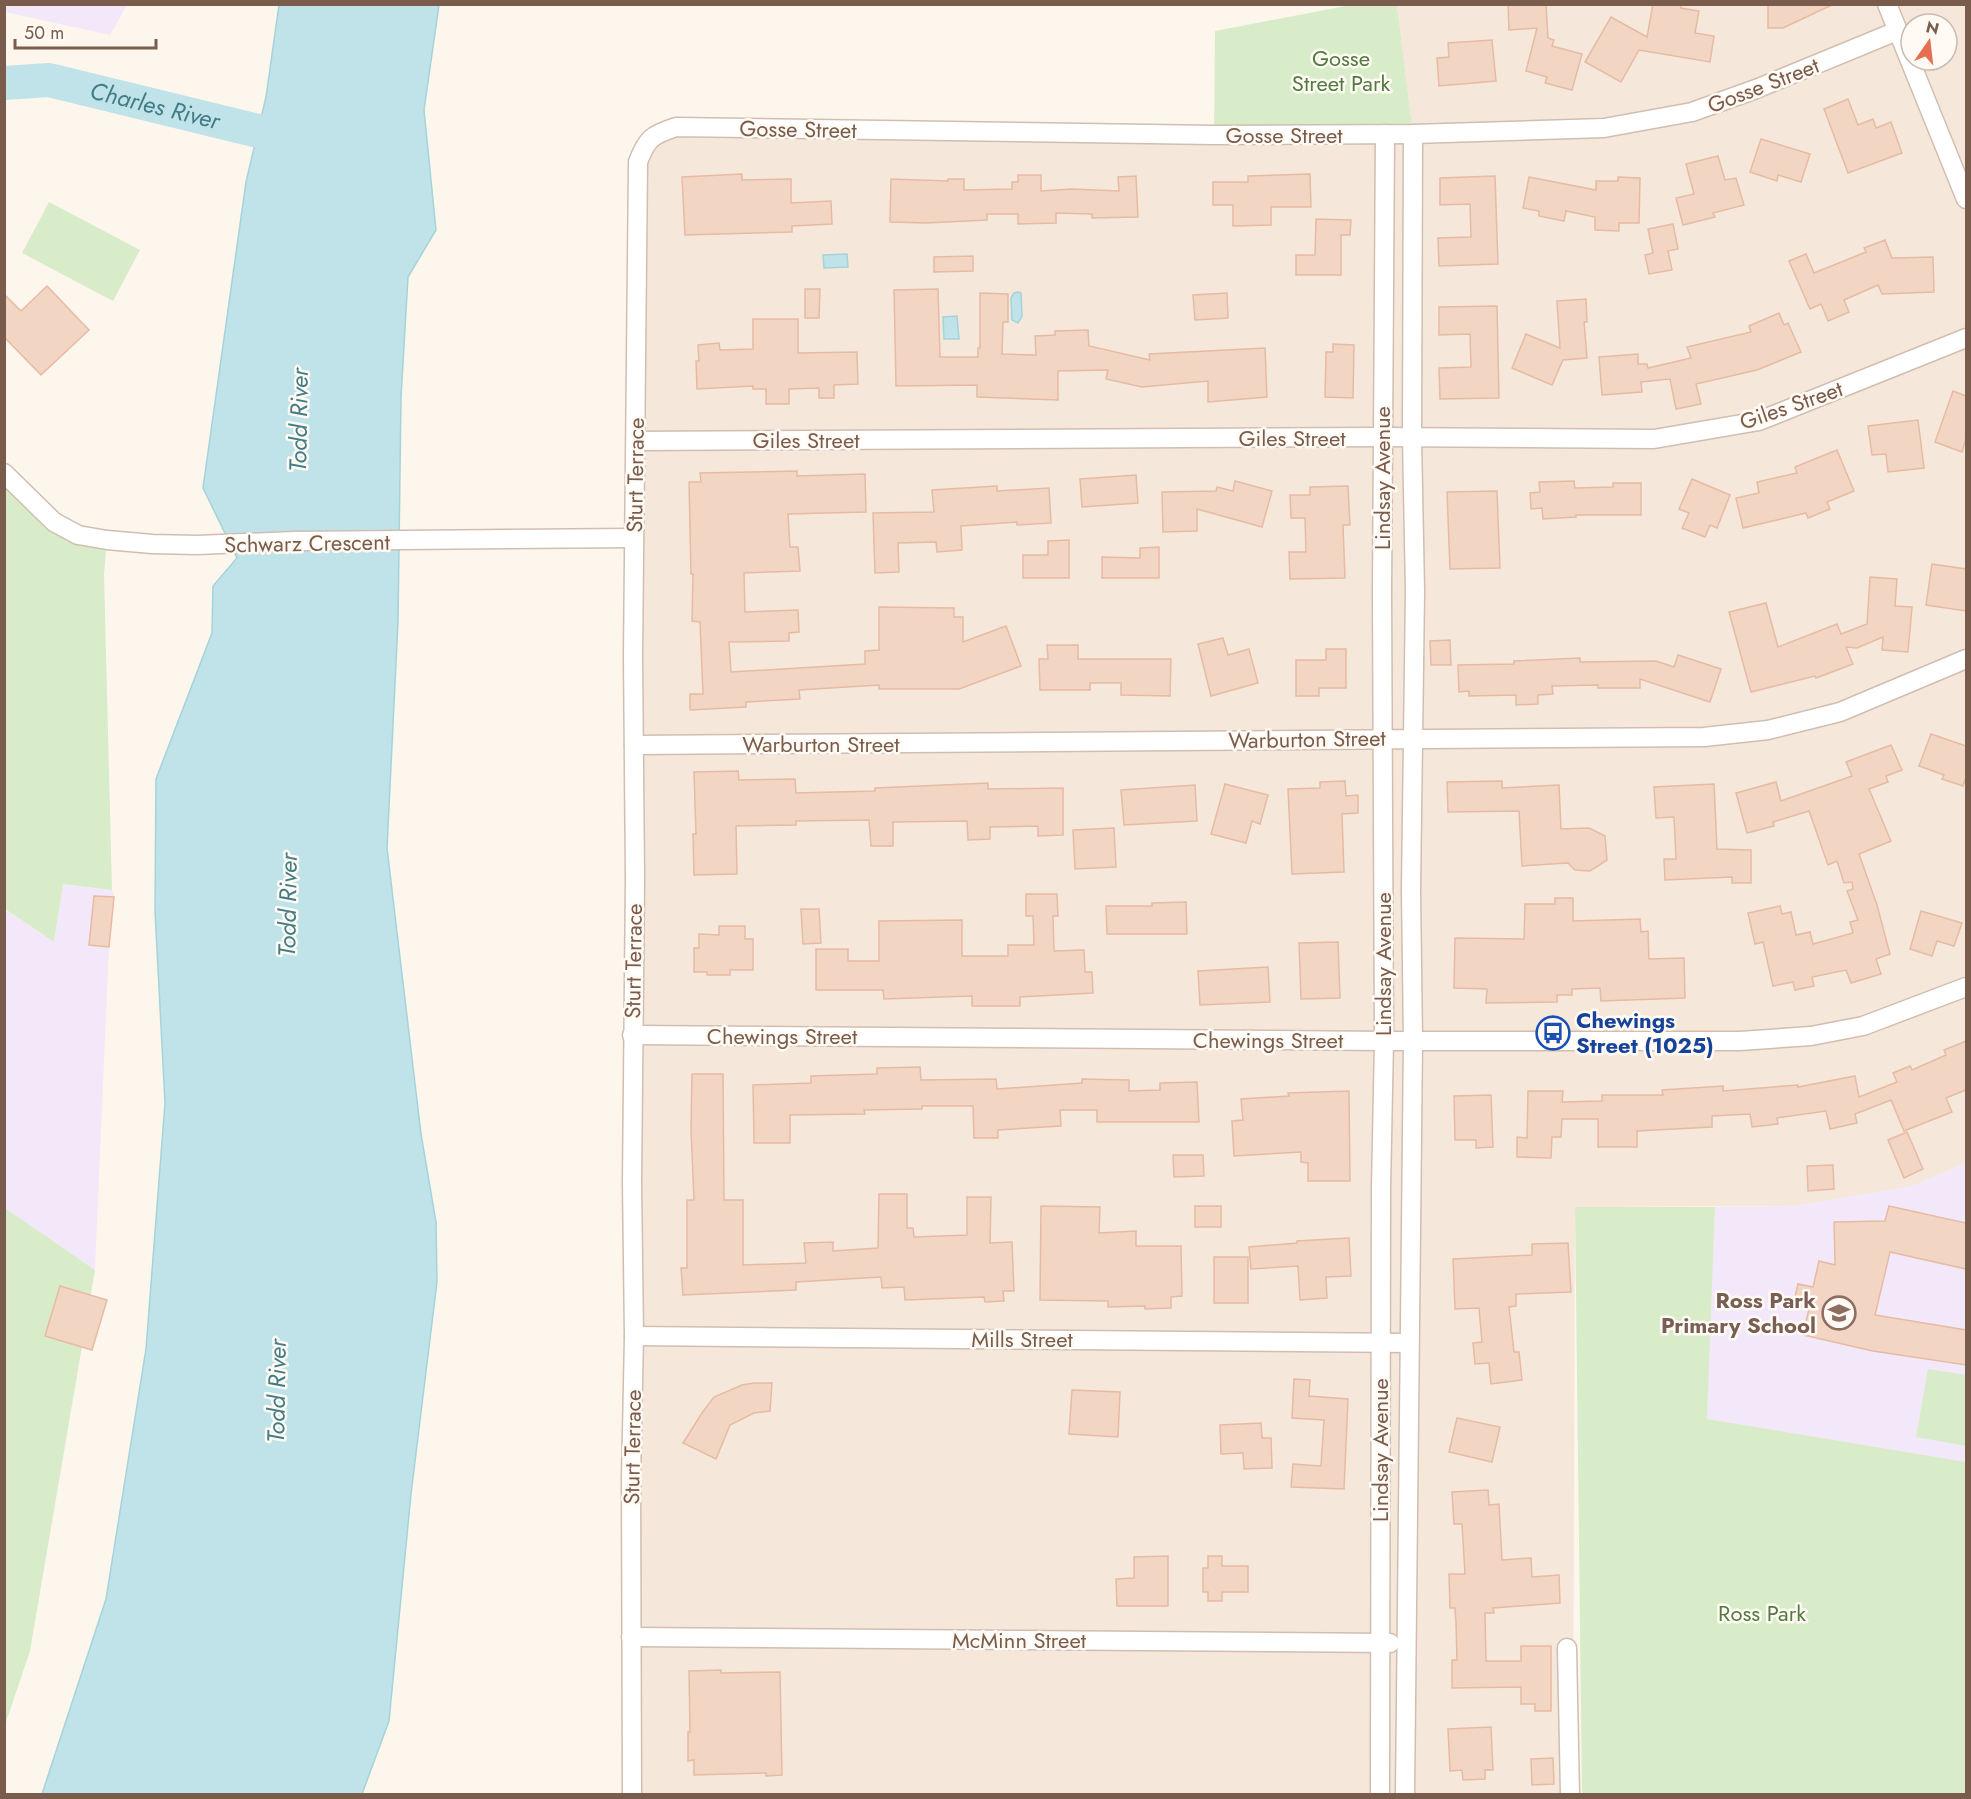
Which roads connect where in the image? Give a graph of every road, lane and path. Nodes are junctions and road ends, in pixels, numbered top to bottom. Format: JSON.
{"nodes":[{"id":1,"x":1887,"y":4,"type":"edge"},
{"id":2,"x":1897,"y":31,"type":"junction"},
{"id":3,"x":655,"y":134,"type":"joint"},
{"id":4,"x":1385,"y":134,"type":"junction"},
{"id":5,"x":1413,"y":134,"type":"junction"},
{"id":6,"x":1966,"y":199,"type":"edge"},
{"id":7,"x":1966,"y":338,"type":"edge"},
{"id":8,"x":1382,"y":437,"type":"junction"},
{"id":9,"x":1412,"y":438,"type":"junction"},
{"id":10,"x":636,"y":441,"type":"junction"},
{"id":11,"x":4,"y":473,"type":"edge"},
{"id":12,"x":634,"y":538,"type":"junction"},
{"id":13,"x":1966,"y":659,"type":"edge"},
{"id":14,"x":1413,"y":738,"type":"junction"},
{"id":15,"x":1383,"y":739,"type":"junction"},
{"id":16,"x":634,"y":745,"type":"junction"},
{"id":17,"x":1966,"y":987,"type":"edge"},
{"id":18,"x":632,"y":1035,"type":"junction"},
{"id":19,"x":1384,"y":1041,"type":"junction"},
{"id":20,"x":1413,"y":1041,"type":"junction"},
{"id":21,"x":634,"y":1336,"type":"junction"},
{"id":22,"x":1381,"y":1342,"type":"junction"},
{"id":23,"x":1409,"y":1343,"type":"junction"},
{"id":24,"x":631,"y":1637,"type":"junction"},
{"id":25,"x":1380,"y":1642,"type":"junction"},
{"id":26,"x":1406,"y":1644,"type":"junction"},
{"id":27,"x":1567,"y":1648,"type":"dead end"},
{"id":28,"x":632,"y":1794,"type":"edge"},
{"id":29,"x":1380,"y":1794,"type":"edge"},
{"id":30,"x":1405,"y":1794,"type":"edge"},
{"id":31,"x":1570,"y":1794,"type":"edge"}],
"edges":[{"from":1,"to":2,"type":"street"},
{"from":2,"to":5,"type":"street","name":"Gosse Street"},
{"from":2,"to":6,"type":"street"},
{"from":3,"to":4,"type":"street","name":"Gosse Street"},
{"from":3,"to":10,"type":"street","name":"Sturt Terrace"},
{"from":4,"to":5,"type":"street","name":"Gosse Street"},
{"from":4,"to":8,"type":"street","name":"Lindsay Avenue"},
{"from":5,"to":9,"type":"street","name":"Lindsay Avenue"},
{"from":7,"to":9,"type":"street","name":"Giles Street"},
{"from":8,"to":9,"type":"street","name":"Giles Street"},
{"from":8,"to":10,"type":"street","name":"Giles Street"},
{"from":8,"to":15,"type":"street","name":"Lindsay Avenue"},
{"from":9,"to":14,"type":"street","name":"Lindsay Avenue"},
{"from":10,"to":12,"type":"street","name":"Sturt Terrace"},
{"from":11,"to":12,"type":"street","name":"Schwarz Crescent"},
{"from":12,"to":16,"type":"street","name":"Sturt Terrace"},
{"from":13,"to":14,"type":"street","name":"Warburton Street"},
{"from":14,"to":15,"type":"street","name":"Warburton Street"},
{"from":14,"to":20,"type":"street","name":"Lindsay Avenue"},
{"from":15,"to":16,"type":"street","name":"Warburton Street"},
{"from":15,"to":19,"type":"street","name":"Lindsay Avenue"},
{"from":16,"to":18,"type":"street","name":"Sturt Terrace"},
{"from":17,"to":20,"type":"street","name":"Chewings Street"},
{"from":18,"to":19,"type":"street","name":"Chewings Street"},
{"from":18,"to":21,"type":"street","name":"Sturt Terrace"},
{"from":19,"to":20,"type":"street","name":"Chewings Street"},
{"from":19,"to":22,"type":"street","name":"Lindsay Avenue"},
{"from":20,"to":23,"type":"street","name":"Lindsay Avenue"},
{"from":21,"to":22,"type":"street","name":"Mills Street"},
{"from":21,"to":24,"type":"street","name":"Sturt Terrace"},
{"from":22,"to":23,"type":"street","name":"Mills Street"},
{"from":22,"to":25,"type":"street","name":"Lindsay Avenue"},
{"from":23,"to":26,"type":"street","name":"Lindsay Avenue"},
{"from":24,"to":25,"type":"street","name":"McMinn Street"},
{"from":24,"to":28,"type":"street","name":"Sturt Terrace"},
{"from":25,"to":26,"type":"street","name":"McMinn Street"},
{"from":25,"to":29,"type":"street","name":"Lindsay Avenue"},
{"from":26,"to":30,"type":"street","name":"Lindsay Avenue"},
{"from":27,"to":31,"type":"street"}]}
